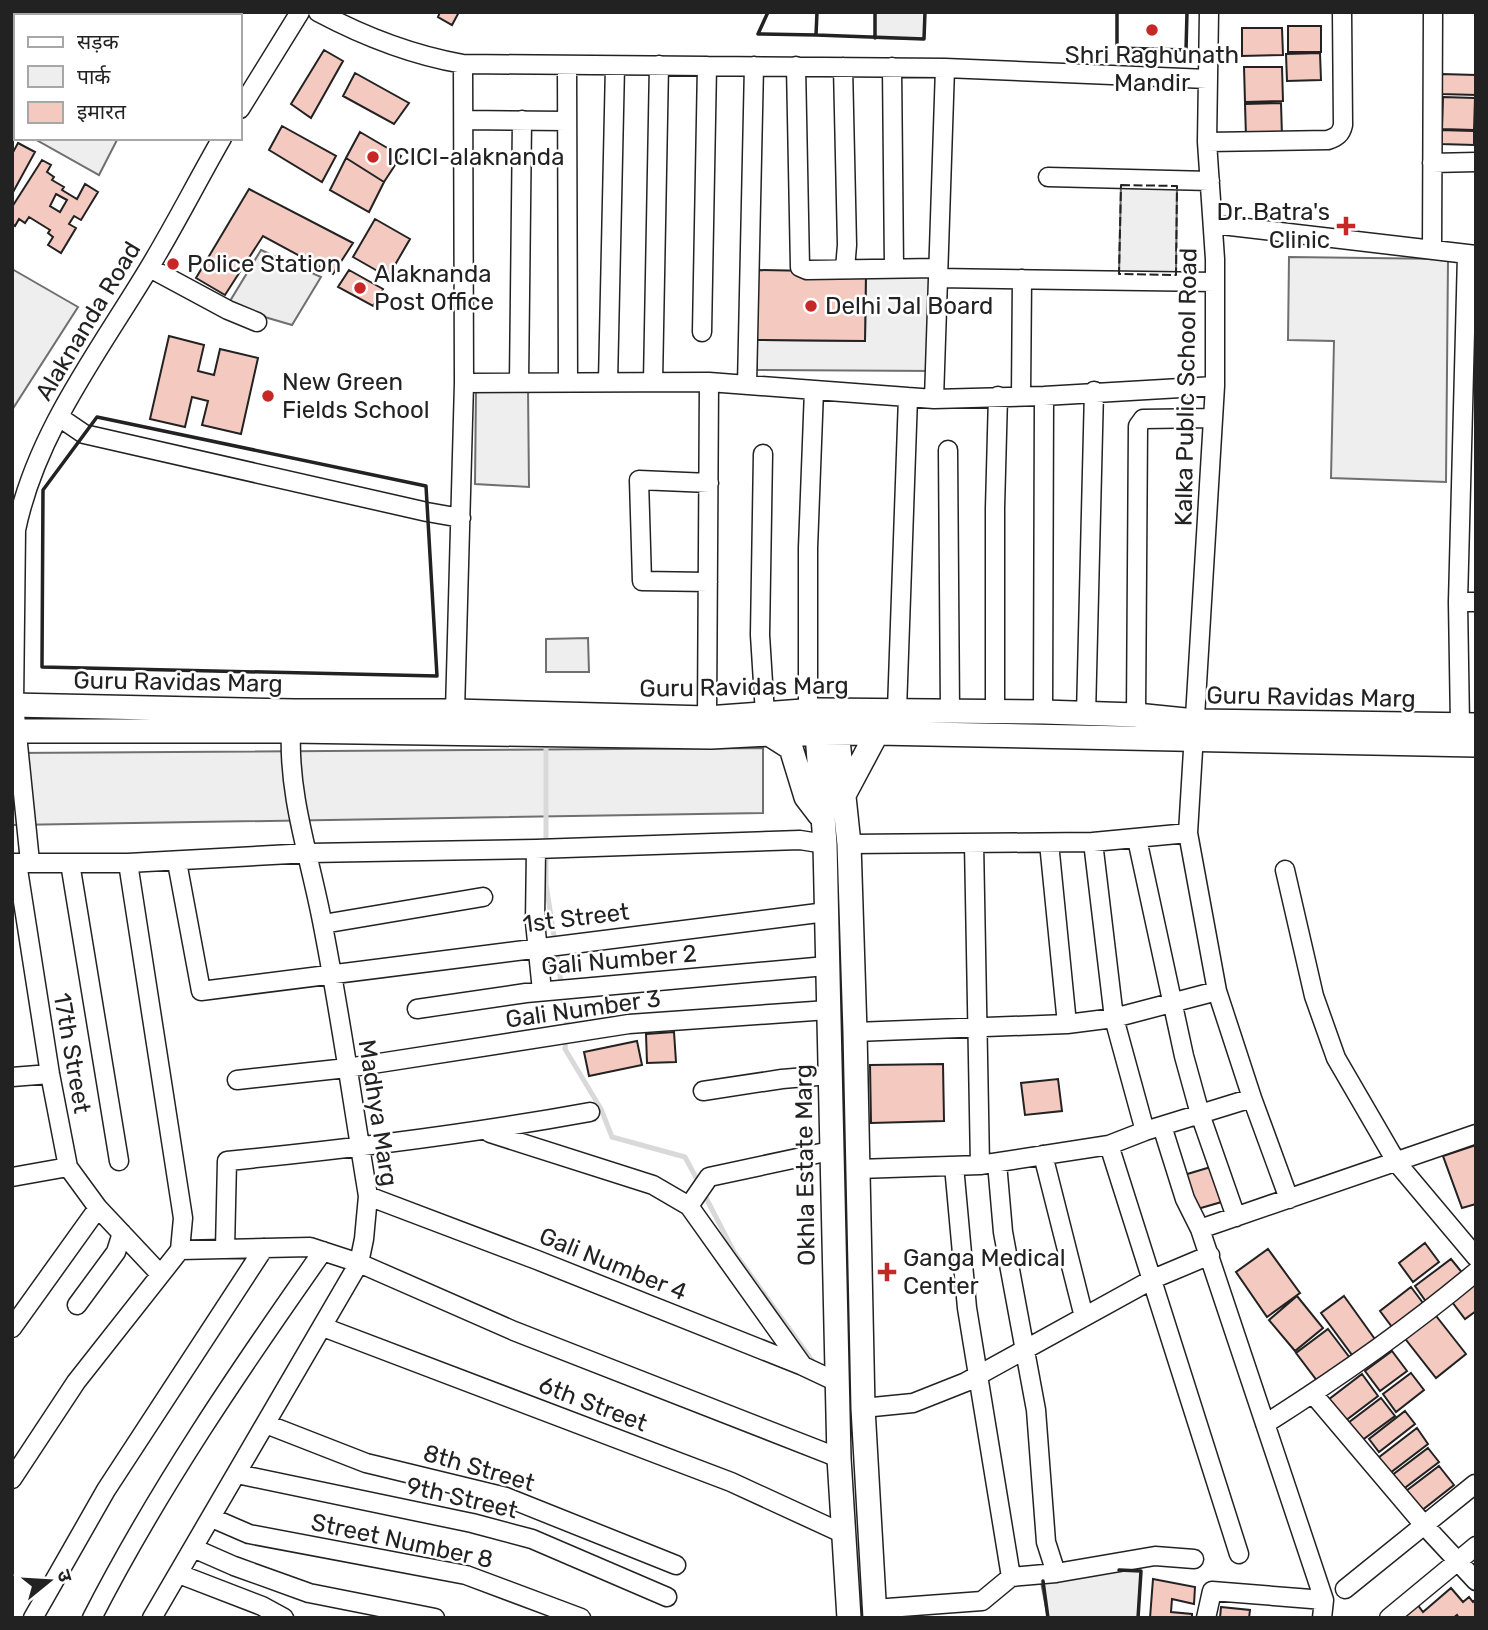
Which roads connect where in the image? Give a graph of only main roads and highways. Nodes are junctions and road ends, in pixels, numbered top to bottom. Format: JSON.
{"nodes":[{"id":1,"x":13,"y":705,"type":"edge"},
{"id":2,"x":823,"y":720,"type":"junction"},
{"id":3,"x":767,"y":724,"type":"junction"},
{"id":4,"x":1468,"y":725,"type":"edge"},
{"id":5,"x":1194,"y":730,"type":"junction"},
{"id":6,"x":14,"y":731,"type":"edge"},
{"id":7,"x":877,"y":733,"type":"junction"},
{"id":8,"x":1476,"y":745,"type":"edge"},
{"id":9,"x":845,"y":793,"type":"junction"},
{"id":10,"x":821,"y":817,"type":"junction"},
{"id":11,"x":874,"y":1614,"type":"edge"},
{"id":12,"x":849,"y":1618,"type":"edge"}],
"edges":[{"from":1,"to":3,"type":"main road","name":"Guru Ravidas Marg"},
{"from":2,"to":3,"type":"main road","name":"Guru Ravidas Marg"},
{"from":2,"to":5,"type":"main road","name":"Guru Ravidas Marg"},
{"from":2,"to":7,"type":"main road","name":"Guru Ravidas Marg"},
{"from":2,"to":9,"type":"main road"},
{"from":2,"to":10,"type":"main road","name":"Okhla Estate Marg"},
{"from":3,"to":6,"type":"main road","name":"Guru Ravidas Marg"},
{"from":3,"to":10,"type":"main road"},
{"from":4,"to":5,"type":"main road","name":"Guru Ravidas Marg"},
{"from":5,"to":7,"type":"main road","name":"Guru Ravidas Marg"},
{"from":5,"to":8,"type":"main road","name":"Guru Ravidas Marg"},
{"from":7,"to":9,"type":"main road"},
{"from":9,"to":11,"type":"main road"},
{"from":10,"to":12,"type":"main road","name":"Okhla Estate Marg"}]}
